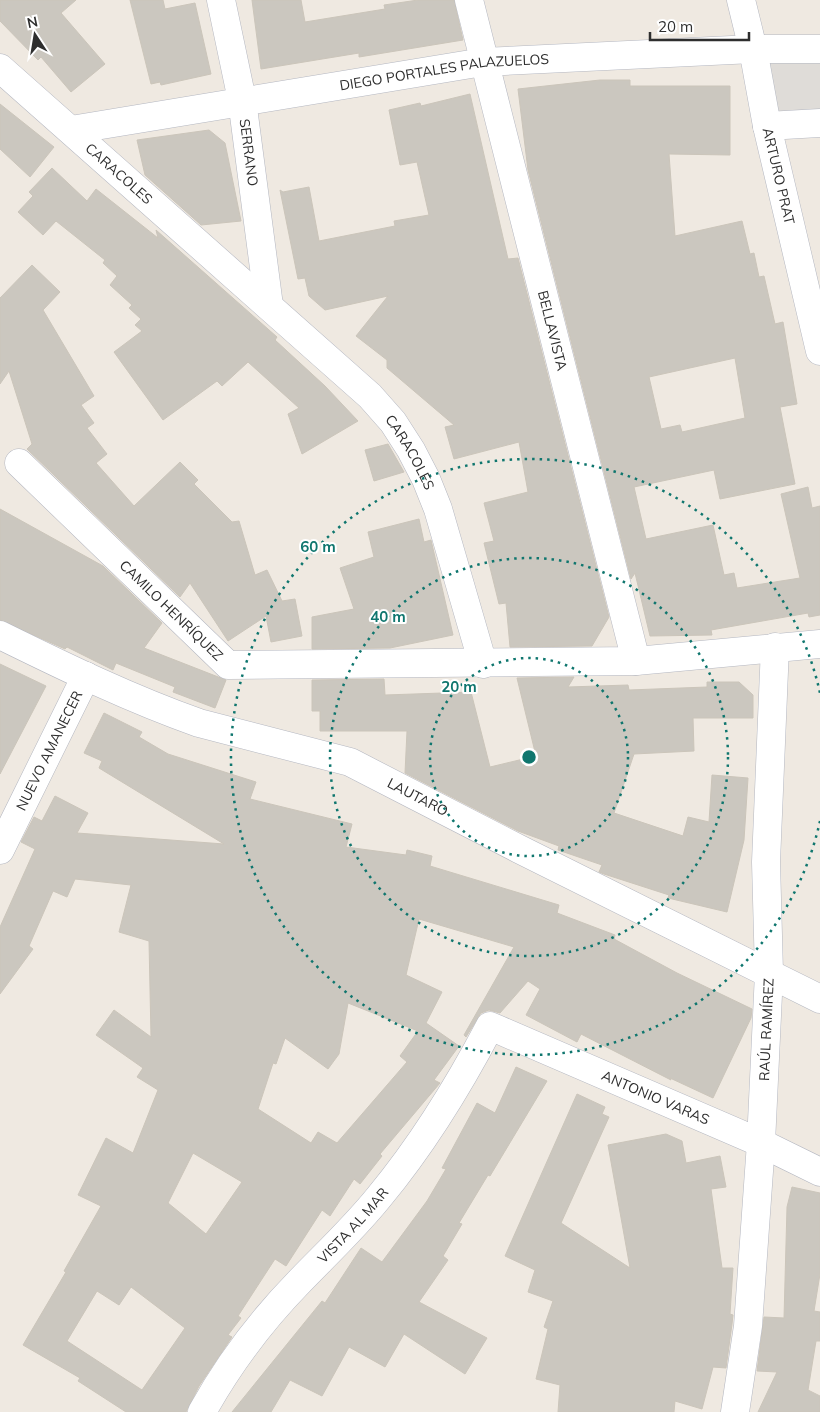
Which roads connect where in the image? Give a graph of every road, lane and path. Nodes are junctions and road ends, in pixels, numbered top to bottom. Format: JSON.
{"nodes":[{"id":1,"x":221,"y":0,"type":"edge"},
{"id":2,"x":469,"y":0,"type":"edge"},
{"id":3,"x":741,"y":0,"type":"edge"},
{"id":4,"x":753,"y":49,"type":"junction"},
{"id":5,"x":820,"y":49,"type":"edge"},
{"id":6,"x":483,"y":62,"type":"junction"},
{"id":7,"x":0,"y":68,"type":"edge"},
{"id":8,"x":242,"y":100,"type":"junction"},
{"id":9,"x":820,"y":123,"type":"edge"},
{"id":10,"x":766,"y":126,"type":"junction"},
{"id":11,"x":71,"y":130,"type":"junction"},
{"id":12,"x":270,"y":306,"type":"junction"},
{"id":13,"x":820,"y":351,"type":"edge"},
{"id":14,"x":19,"y":463,"type":"dead end"},
{"id":15,"x":0,"y":635,"type":"edge"},
{"id":16,"x":820,"y":644,"type":"edge"},
{"id":17,"x":775,"y":647,"type":"junction"},
{"id":18,"x":636,"y":661,"type":"junction"},
{"id":19,"x":483,"y":664,"type":"junction"},
{"id":20,"x":86,"y":676,"type":"junction"},
{"id":21,"x":0,"y":850,"type":"edge"},
{"id":22,"x":769,"y":973,"type":"junction"},
{"id":23,"x":820,"y":998,"type":"edge"},
{"id":24,"x":490,"y":1026,"type":"joint"},
{"id":25,"x":761,"y":1143,"type":"junction"},
{"id":26,"x":820,"y":1172,"type":"edge"},
{"id":27,"x":202,"y":1412,"type":"edge"},
{"id":28,"x":735,"y":1412,"type":"edge"}],
"edges":[{"from":1,"to":8,"type":"street","name":"SERRANO"},
{"from":2,"to":6,"type":"street","name":"BELLAVISTA"},
{"from":3,"to":4,"type":"street","name":"ARTURO PRAT"},
{"from":4,"to":5,"type":"street","name":"DIEGO PORTALES PALAZUELOS"},
{"from":4,"to":6,"type":"street","name":"DIEGO PORTALES PALAZUELOS"},
{"from":4,"to":10,"type":"street","name":"ARTURO PRAT"},
{"from":6,"to":8,"type":"street","name":"DIEGO PORTALES PALAZUELOS"},
{"from":6,"to":18,"type":"street","name":"BELLAVISTA"},
{"from":7,"to":11,"type":"street","name":"CARACOLES"},
{"from":8,"to":11,"type":"street","name":"DIEGO PORTALES PALAZUELOS"},
{"from":8,"to":12,"type":"street","name":"SERRANO"},
{"from":9,"to":10,"type":"street"},
{"from":10,"to":13,"type":"street","name":"ARTURO PRAT"},
{"from":11,"to":12,"type":"street","name":"CARACOLES"},
{"from":12,"to":19,"type":"street","name":"CARACOLES"},
{"from":14,"to":19,"type":"street","name":"CAMILO HENRÍQUEZ"},
{"from":15,"to":20,"type":"street","name":"LAUTARO"},
{"from":16,"to":17,"type":"street"},
{"from":17,"to":18,"type":"street"},
{"from":17,"to":22,"type":"street","name":"RAÚL RAMÍREZ"},
{"from":18,"to":19,"type":"street"},
{"from":20,"to":21,"type":"street","name":"NUEVO AMANECER"},
{"from":20,"to":22,"type":"street","name":"LAUTARO"},
{"from":22,"to":23,"type":"street","name":"LAUTARO"},
{"from":22,"to":25,"type":"street","name":"RAÚL RAMÍREZ"},
{"from":24,"to":25,"type":"street","name":"ANTONIO VARAS"},
{"from":24,"to":27,"type":"street","name":"VISTA AL MAR"},
{"from":25,"to":26,"type":"street","name":"ANTONIO VARAS"},
{"from":25,"to":28,"type":"street","name":"RAÚL RAMÍREZ"}]}
